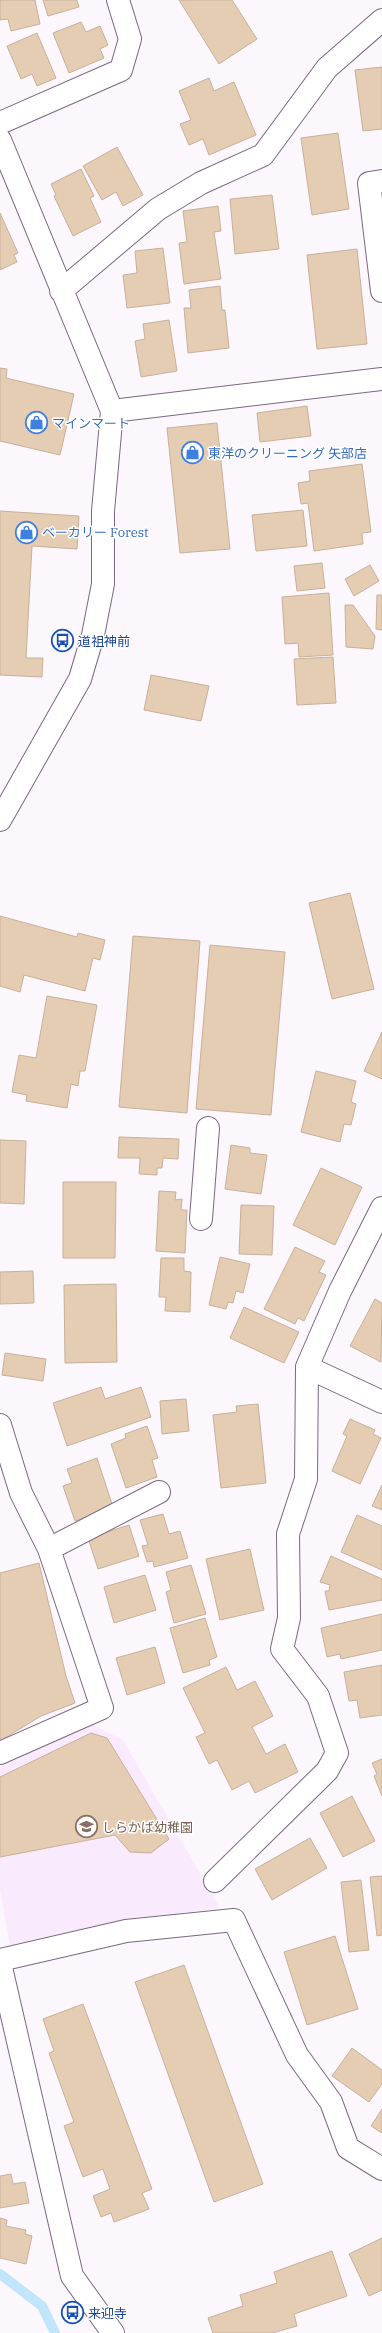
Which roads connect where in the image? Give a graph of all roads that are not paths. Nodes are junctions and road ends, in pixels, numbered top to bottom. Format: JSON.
{"nodes":[{"id":1,"x":118,"y":0,"type":"edge"},
{"id":2,"x":382,"y":20,"type":"edge"},
{"id":3,"x":0,"y":122,"type":"edge"},
{"id":4,"x":0,"y":140,"type":"edge"},
{"id":5,"x":382,"y":181,"type":"edge"},
{"id":6,"x":61,"y":291,"type":"junction"},
{"id":7,"x":382,"y":291,"type":"edge"},
{"id":8,"x":382,"y":379,"type":"edge"},
{"id":9,"x":112,"y":411,"type":"junction"},
{"id":10,"x":0,"y":820,"type":"edge"},
{"id":11,"x":208,"y":1128,"type":"dead end"},
{"id":12,"x":382,"y":1208,"type":"edge"},
{"id":13,"x":201,"y":1219,"type":"dead end"},
{"id":14,"x":307,"y":1367,"type":"junction"},
{"id":15,"x":382,"y":1402,"type":"edge"},
{"id":16,"x":0,"y":1424,"type":"edge"},
{"id":17,"x":159,"y":1492,"type":"dead end"},
{"id":18,"x":49,"y":1549,"type":"junction"},
{"id":19,"x":0,"y":1752,"type":"edge"},
{"id":20,"x":215,"y":1881,"type":"dead end"},
{"id":21,"x":0,"y":1961,"type":"edge"},
{"id":22,"x":8,"y":2032,"type":"edge"},
{"id":23,"x":382,"y":2169,"type":"edge"},
{"id":24,"x":113,"y":2333,"type":"edge"}],
"edges":[{"from":1,"to":3,"type":"street"},
{"from":2,"to":6,"type":"street"},
{"from":4,"to":6,"type":"street"},
{"from":5,"to":7,"type":"street"},
{"from":6,"to":9,"type":"street"},
{"from":8,"to":9,"type":"street"},
{"from":9,"to":10,"type":"street"},
{"from":11,"to":13,"type":"street"},
{"from":12,"to":14,"type":"street"},
{"from":14,"to":15,"type":"street"},
{"from":14,"to":20,"type":"street"},
{"from":16,"to":18,"type":"street"},
{"from":17,"to":18,"type":"street"},
{"from":18,"to":19,"type":"street"},
{"from":21,"to":22,"type":"street"},
{"from":21,"to":23,"type":"street"},
{"from":22,"to":24,"type":"street"}]}
